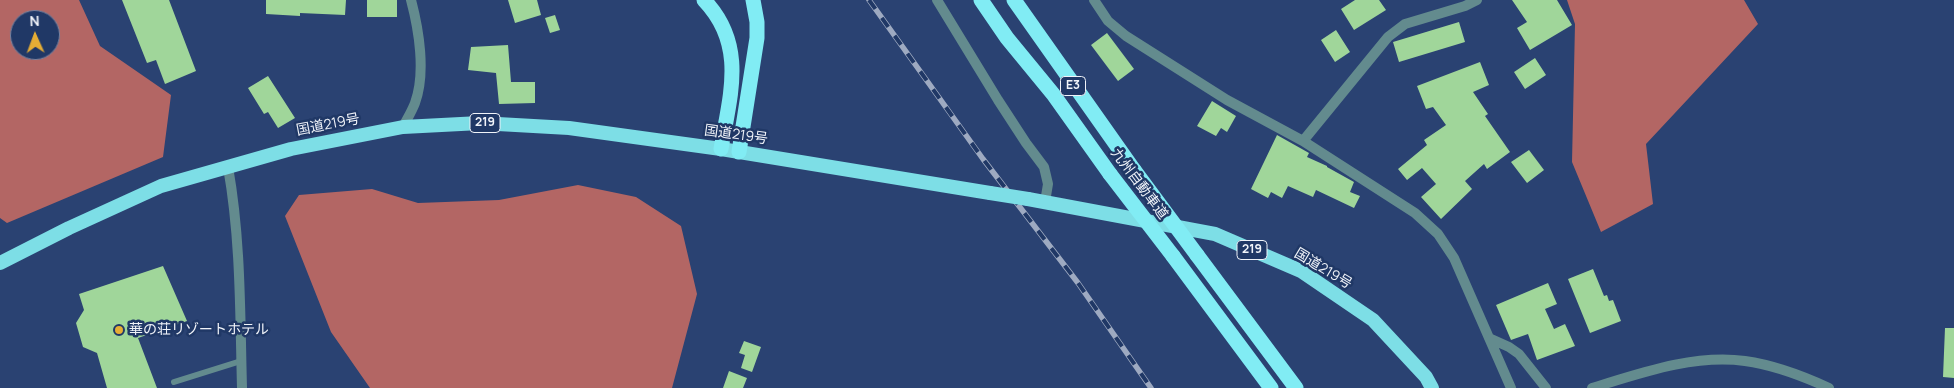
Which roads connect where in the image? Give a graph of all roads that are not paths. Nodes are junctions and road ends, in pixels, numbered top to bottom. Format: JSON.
{"nodes":[{"id":1,"x":410,"y":0,"type":"edge"},
{"id":2,"x":704,"y":0,"type":"edge"},
{"id":3,"x":753,"y":0,"type":"edge"},
{"id":4,"x":937,"y":0,"type":"edge"},
{"id":5,"x":976,"y":0,"type":"edge"},
{"id":6,"x":981,"y":0,"type":"edge"},
{"id":7,"x":1014,"y":0,"type":"edge"},
{"id":8,"x":1094,"y":0,"type":"edge"},
{"id":9,"x":1477,"y":0,"type":"edge"},
{"id":10,"x":1007,"y":38,"type":"junction"},
{"id":11,"x":403,"y":127,"type":"junction"},
{"id":12,"x":1302,"y":141,"type":"junction"},
{"id":13,"x":721,"y":149,"type":"junction"},
{"id":14,"x":739,"y":152,"type":"junction"},
{"id":15,"x":228,"y":167,"type":"junction"},
{"id":16,"x":1045,"y":202,"type":"junction"},
{"id":17,"x":0,"y":263,"type":"edge"},
{"id":18,"x":1489,"y":338,"type":"junction"},
{"id":19,"x":241,"y":361,"type":"junction"},
{"id":20,"x":174,"y":382,"type":"dead end"},
{"id":21,"x":1294,"y":384,"type":"edge"},
{"id":22,"x":242,"y":388,"type":"edge"},
{"id":23,"x":1271,"y":388,"type":"edge"},
{"id":24,"x":1432,"y":388,"type":"edge"},
{"id":25,"x":1511,"y":388,"type":"edge"},
{"id":26,"x":1546,"y":388,"type":"edge"},
{"id":27,"x":1592,"y":388,"type":"edge"},
{"id":28,"x":1829,"y":388,"type":"edge"}],
"edges":[{"from":1,"to":11,"type":"street"},
{"from":2,"to":13,"type":"highway"},
{"from":3,"to":14,"type":"highway"},
{"from":4,"to":16,"type":"street"},
{"from":5,"to":10,"type":"highway"},
{"from":6,"to":10,"type":"highway","name":"九州自動車道","number":"E3"},
{"from":7,"to":21,"type":"highway","name":"九州自動車道","number":"E3","bridge":true},
{"from":8,"to":12,"type":"street"},
{"from":9,"to":12,"type":"street"},
{"from":10,"to":23,"type":"highway","name":"九州自動車道","number":"E3","bridge":true},
{"from":11,"to":13,"type":"highway","name":"国道219号","number":"219"},
{"from":11,"to":15,"type":"highway","name":"国道219号","number":"219"},
{"from":12,"to":18,"type":"street"},
{"from":13,"to":14,"type":"highway","name":"国道219号","number":"219"},
{"from":14,"to":16,"type":"highway","name":"国道219号","number":"219","bridge":true},
{"from":15,"to":17,"type":"highway","name":"国道219号","number":"219"},
{"from":15,"to":19,"type":"street"},
{"from":16,"to":24,"type":"highway","name":"国道219号","number":"219"},
{"from":18,"to":25,"type":"street"},
{"from":18,"to":26,"type":"street"},
{"from":19,"to":20,"type":"lane"},
{"from":19,"to":22,"type":"street"},
{"from":27,"to":28,"type":"street"}]}
